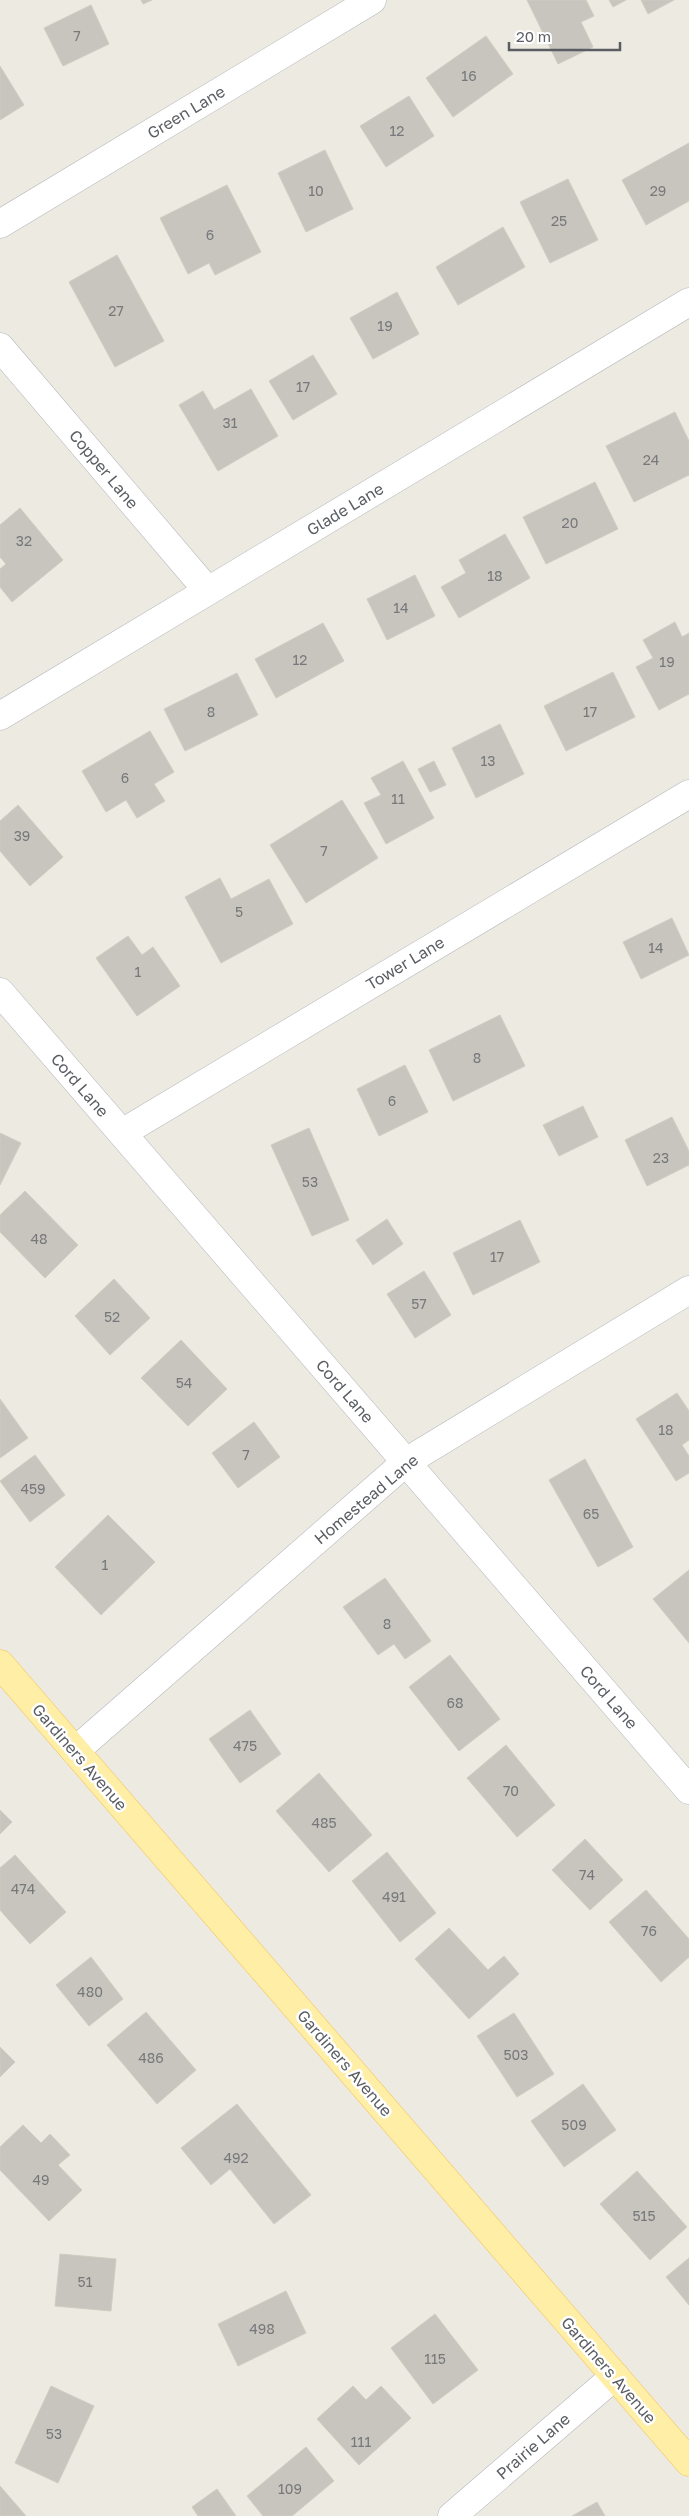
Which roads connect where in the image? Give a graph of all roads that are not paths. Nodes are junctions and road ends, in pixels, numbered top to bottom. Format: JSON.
{"nodes":[{"id":1,"x":372,"y":0,"type":"edge"},
{"id":2,"x":0,"y":224,"type":"edge"},
{"id":3,"x":689,"y":302,"type":"edge"},
{"id":4,"x":0,"y":347,"type":"edge"},
{"id":5,"x":208,"y":591,"type":"junction"},
{"id":6,"x":0,"y":716,"type":"edge"},
{"id":7,"x":689,"y":794,"type":"edge"},
{"id":8,"x":0,"y":992,"type":"edge"},
{"id":9,"x":122,"y":1133,"type":"junction"},
{"id":10,"x":689,"y":1290,"type":"edge"},
{"id":11,"x":406,"y":1462,"type":"junction"},
{"id":12,"x":0,"y":1664,"type":"edge"},
{"id":13,"x":75,"y":1751,"type":"junction"},
{"id":14,"x":689,"y":1790,"type":"edge"},
{"id":15,"x":615,"y":2376,"type":"junction"},
{"id":16,"x":689,"y":2462,"type":"edge"},
{"id":17,"x":452,"y":2516,"type":"edge"}],
"edges":[{"from":1,"to":2,"type":"street","name":"Green Lane"},
{"from":3,"to":5,"type":"street","name":"Glade Lane"},
{"from":4,"to":5,"type":"street","name":"Copper Lane"},
{"from":5,"to":6,"type":"street","name":"Glade Lane"},
{"from":7,"to":9,"type":"street","name":"Tower Lane"},
{"from":8,"to":9,"type":"street","name":"Cord Lane"},
{"from":9,"to":11,"type":"street","name":"Cord Lane"},
{"from":10,"to":11,"type":"street","name":"Homestead Lane"},
{"from":11,"to":13,"type":"street","name":"Homestead Lane"},
{"from":11,"to":14,"type":"street","name":"Cord Lane"},
{"from":12,"to":13,"type":"main road","name":"Gardiners Avenue"},
{"from":13,"to":15,"type":"main road","name":"Gardiners Avenue"},
{"from":15,"to":16,"type":"main road","name":"Gardiners Avenue"},
{"from":15,"to":17,"type":"street","name":"Prairie Lane"}]}
